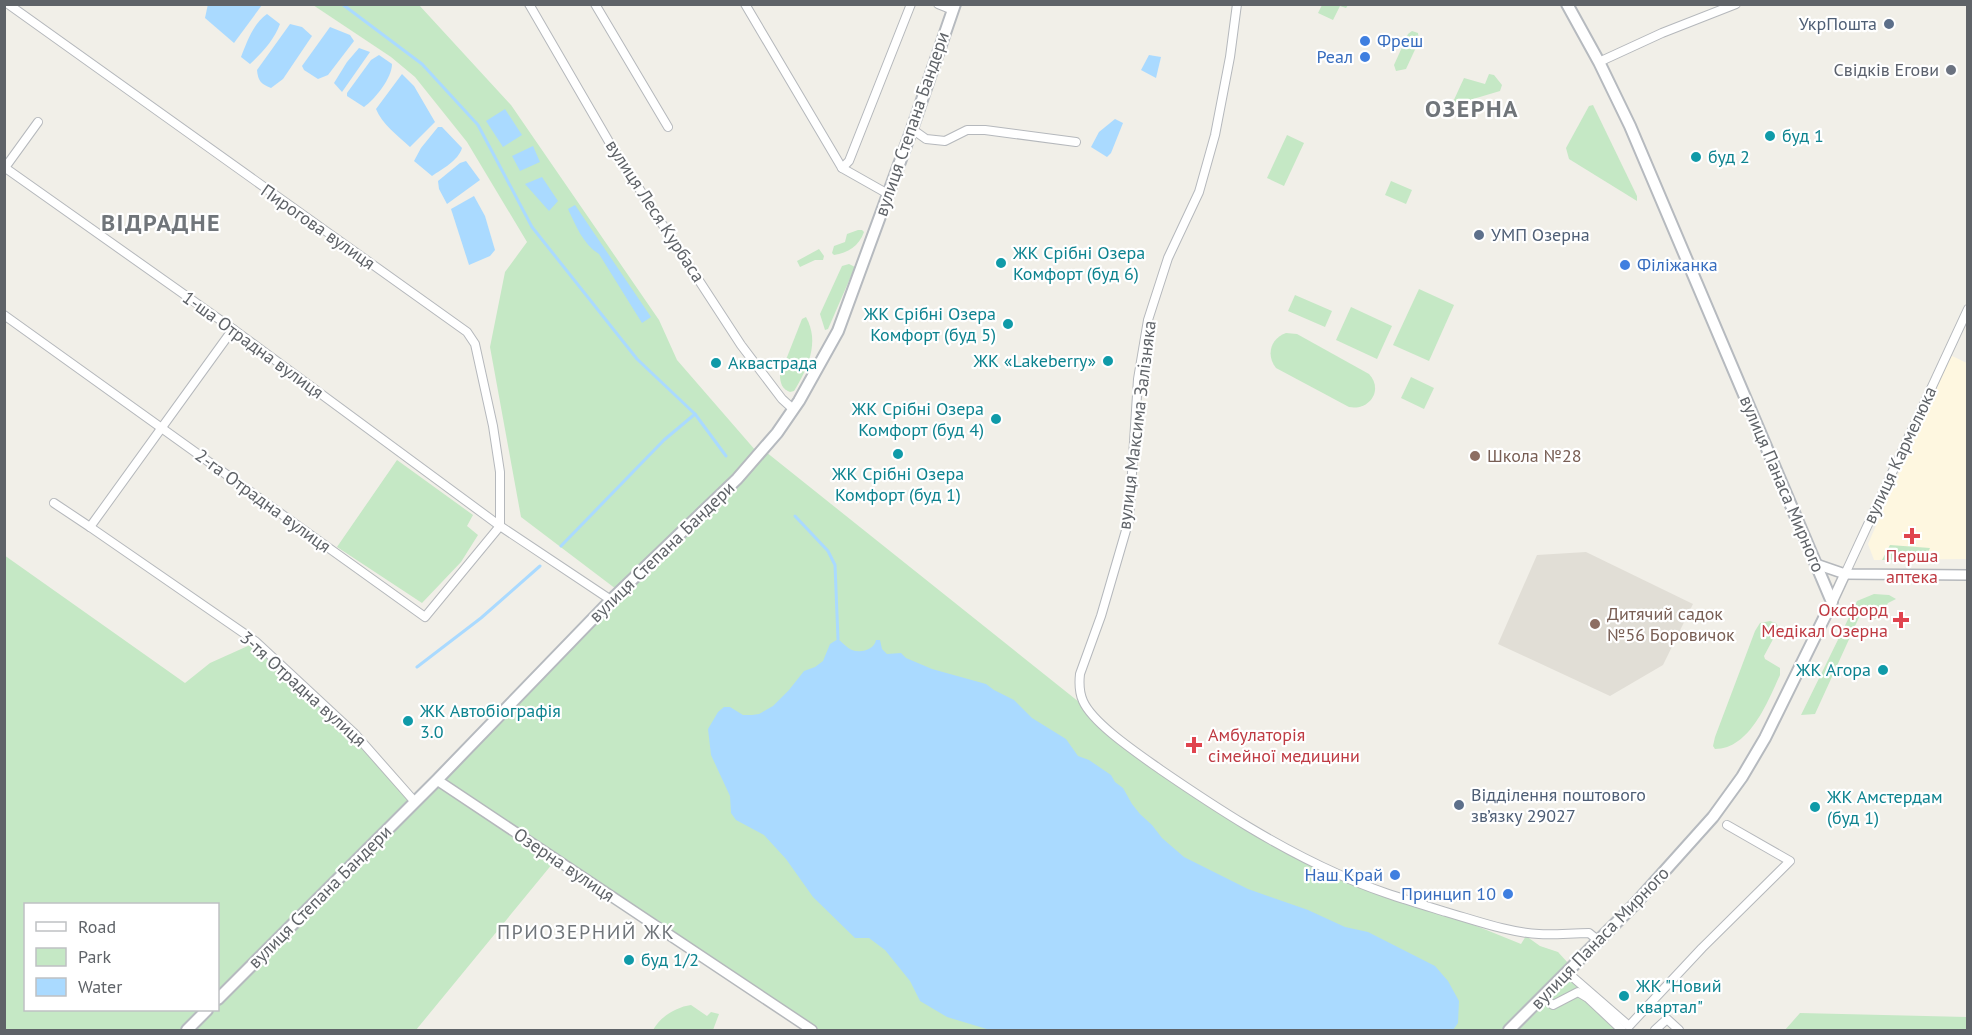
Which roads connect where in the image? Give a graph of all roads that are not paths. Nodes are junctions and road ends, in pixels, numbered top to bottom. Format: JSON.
{"nodes":[{"id":1,"x":8,"y":4,"type":"edge"},
{"id":2,"x":529,"y":4,"type":"edge"},
{"id":3,"x":595,"y":4,"type":"edge"},
{"id":4,"x":745,"y":4,"type":"edge"},
{"id":5,"x":911,"y":4,"type":"edge"},
{"id":6,"x":938,"y":4,"type":"edge"},
{"id":7,"x":1237,"y":4,"type":"edge"},
{"id":8,"x":1567,"y":4,"type":"edge"},
{"id":9,"x":1736,"y":4,"type":"edge"},
{"id":10,"x":954,"y":7,"type":"edge"},
{"id":11,"x":1599,"y":62,"type":"junction"},
{"id":12,"x":38,"y":122,"type":"dead end"},
{"id":13,"x":668,"y":127,"type":"dead end"},
{"id":14,"x":912,"y":129,"type":"junction"},
{"id":15,"x":1076,"y":142,"type":"dead end"},
{"id":16,"x":5,"y":168,"type":"edge"},
{"id":17,"x":842,"y":168,"type":"junction"},
{"id":18,"x":888,"y":194,"type":"junction"},
{"id":19,"x":1968,"y":309,"type":"edge"},
{"id":20,"x":4,"y":315,"type":"edge"},
{"id":21,"x":233,"y":329,"type":"junction"},
{"id":22,"x":793,"y":409,"type":"junction"},
{"id":23,"x":163,"y":429,"type":"junction"},
{"id":24,"x":54,"y":503,"type":"dead end"},
{"id":25,"x":500,"y":526,"type":"junction"},
{"id":26,"x":90,"y":527,"type":"junction"},
{"id":27,"x":1816,"y":564,"type":"junction"},
{"id":28,"x":1845,"y":574,"type":"junction"},
{"id":29,"x":1968,"y":575,"type":"edge"},
{"id":30,"x":611,"y":600,"type":"junction"},
{"id":31,"x":1832,"y":602,"type":"junction"},
{"id":32,"x":437,"y":780,"type":"junction"},
{"id":33,"x":415,"y":802,"type":"junction"},
{"id":34,"x":1727,"y":825,"type":"dead end"},
{"id":35,"x":1599,"y":941,"type":"junction"},
{"id":36,"x":1568,"y":973,"type":"junction"},
{"id":37,"x":1542,"y":997,"type":"junction"},
{"id":38,"x":219,"y":998,"type":"edge"},
{"id":39,"x":206,"y":1011,"type":"edge"},
{"id":40,"x":1628,"y":1029,"type":"edge"},
{"id":41,"x":187,"y":1030,"type":"edge"},
{"id":42,"x":812,"y":1030,"type":"edge"},
{"id":43,"x":1509,"y":1030,"type":"edge"},
{"id":44,"x":1655,"y":1030,"type":"edge"},
{"id":45,"x":1679,"y":1030,"type":"edge"}],
"edges":[{"from":1,"to":25,"type":"street","name":"Пирогова вулиця"},
{"from":2,"to":22,"type":"street","name":"вулиця Леся Курбаса"},
{"from":3,"to":13,"type":"street"},
{"from":4,"to":17,"type":"street"},
{"from":5,"to":17,"type":"street"},
{"from":6,"to":10,"type":"street"},
{"from":7,"to":35,"type":"street","name":"вулиця Максима Залізняка"},
{"from":8,"to":11,"type":"main road","name":"вулиця Панаса Мирного"},
{"from":9,"to":11,"type":"street"},
{"from":10,"to":14,"type":"main road","name":"вулиця Степана Бандери"},
{"from":11,"to":27,"type":"main road","name":"вулиця Панаса Мирного"},
{"from":12,"to":16,"type":"street"},
{"from":14,"to":15,"type":"street"},
{"from":14,"to":18,"type":"main road","name":"вулиця Степана Бандери"},
{"from":16,"to":21,"type":"street","name":"1-ша Отрадна вулиця"},
{"from":17,"to":18,"type":"street"},
{"from":18,"to":22,"type":"main road","name":"вулиця Степана Бандери"},
{"from":19,"to":28,"type":"street","name":"вулиця Кармелюка"},
{"from":20,"to":23,"type":"street","name":"2-га Отрадна вулиця"},
{"from":21,"to":23,"type":"street"},
{"from":21,"to":25,"type":"street","name":"1-ша Отрадна вулиця"},
{"from":22,"to":30,"type":"main road","name":"вулиця Степана Бандери"},
{"from":23,"to":25,"type":"street","name":"2-га Отрадна вулиця"},
{"from":23,"to":26,"type":"street"},
{"from":24,"to":26,"type":"street","name":"3-тя Отрадна вулиця"},
{"from":25,"to":30,"type":"street","name":"1-ша Отрадна вулиця"},
{"from":26,"to":33,"type":"street","name":"3-тя Отрадна вулиця"},
{"from":27,"to":28,"type":"street"},
{"from":27,"to":31,"type":"main road","name":"вулиця Панаса Мирного"},
{"from":28,"to":29,"type":"street"},
{"from":28,"to":31,"type":"street","name":"вулиця Кармелюка"},
{"from":30,"to":32,"type":"main road","name":"вулиця Степана Бандери"},
{"from":31,"to":35,"type":"main road","name":"вулиця Панаса Мирного"},
{"from":32,"to":33,"type":"main road","name":"вулиця Степана Бандери"},
{"from":32,"to":42,"type":"street","name":"Озерна вулиця"},
{"from":33,"to":38,"type":"main road","name":"вулиця Степана Бандери"},
{"from":34,"to":40,"type":"street"},
{"from":35,"to":36,"type":"main road","name":"вулиця Панаса Мирного"},
{"from":36,"to":37,"type":"main road","name":"вулиця Панаса Мирного"},
{"from":36,"to":40,"type":"street"},
{"from":37,"to":40,"type":"street"},
{"from":37,"to":43,"type":"main road","name":"вулиця Панаса Мирного"},
{"from":39,"to":41,"type":"main road"},
{"from":44,"to":45,"type":"street"}]}
